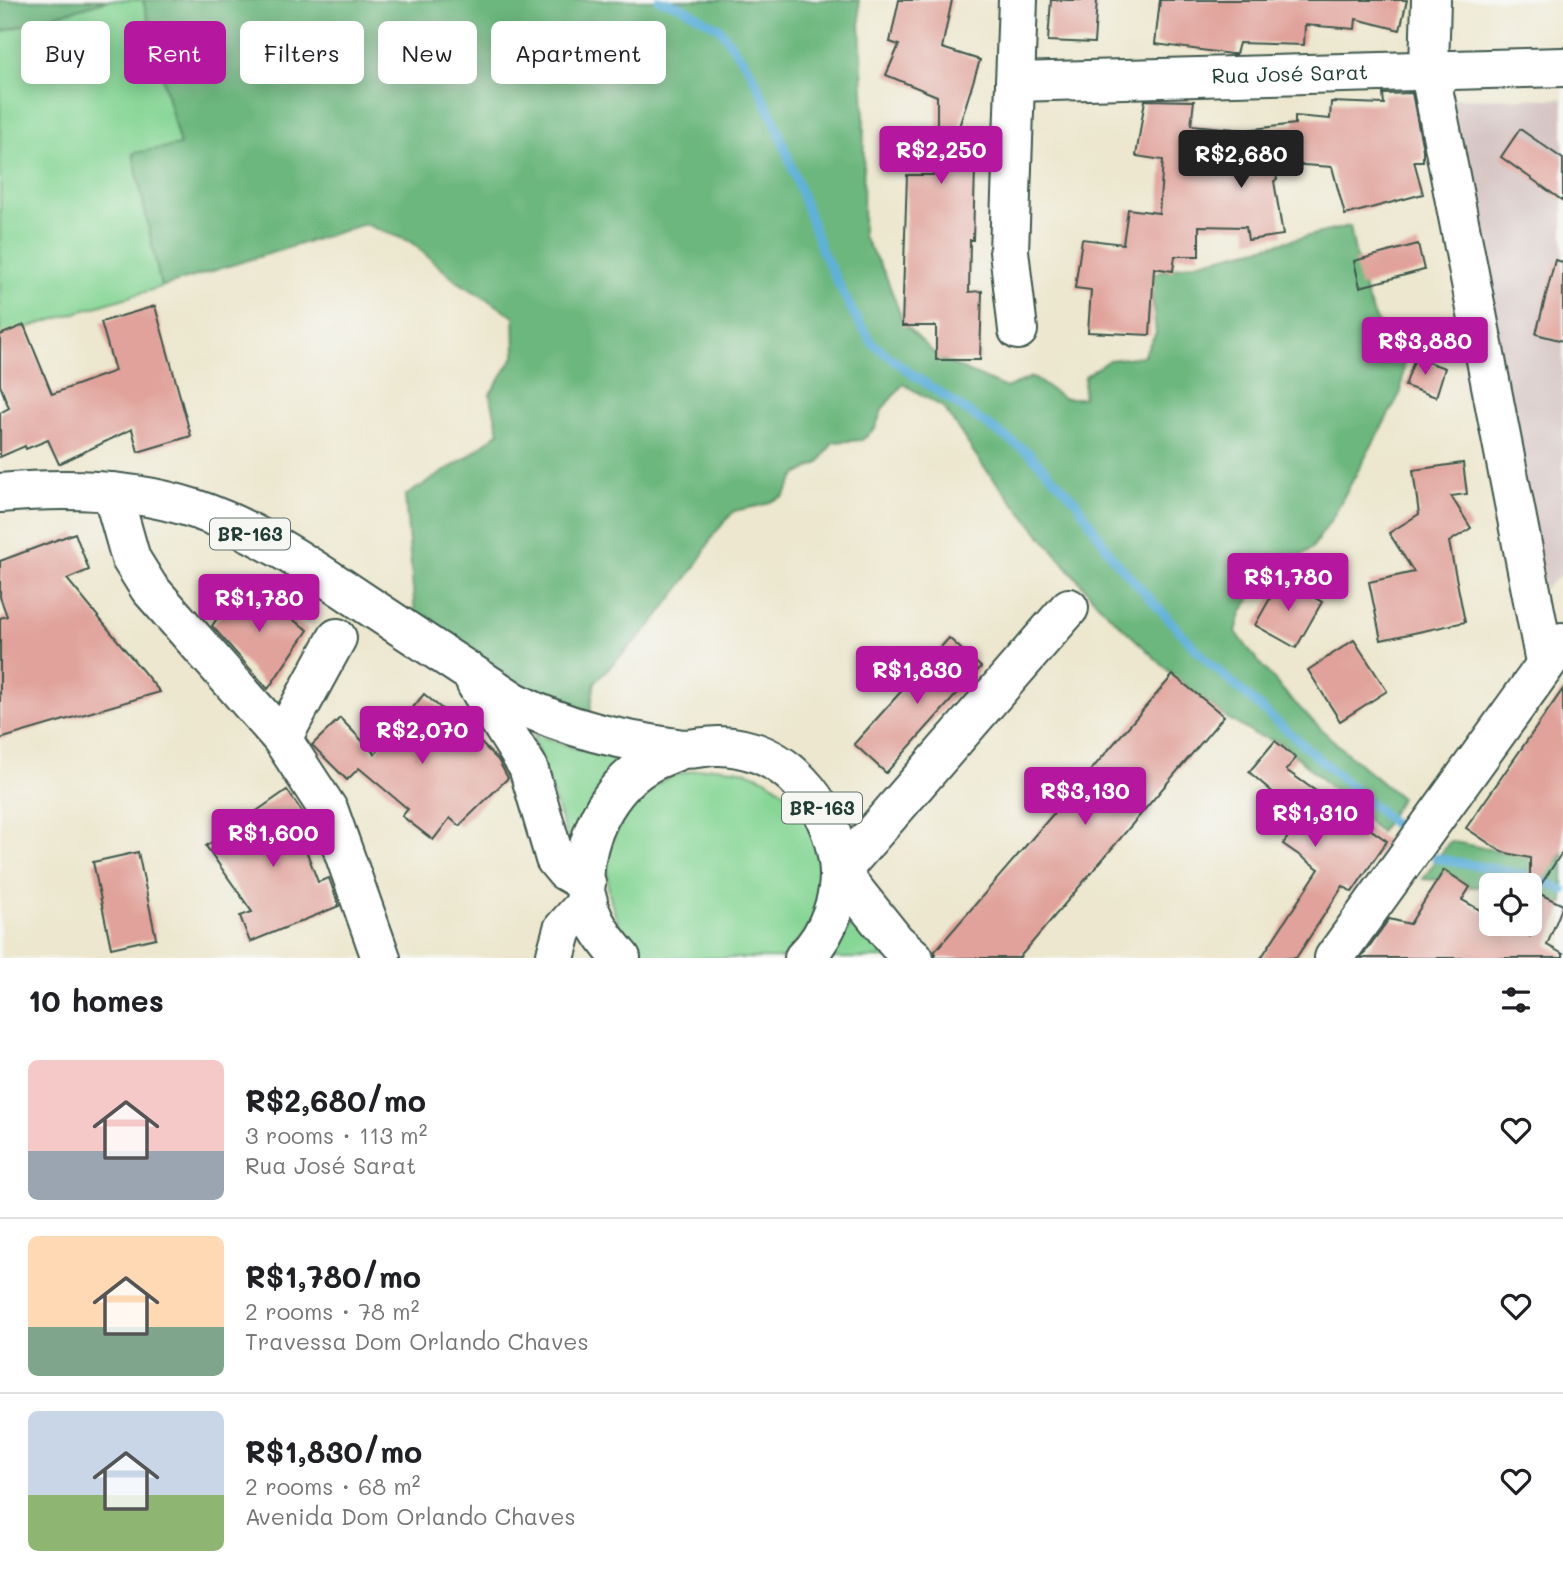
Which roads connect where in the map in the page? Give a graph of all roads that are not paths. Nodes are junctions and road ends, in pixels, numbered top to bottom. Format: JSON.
{"nodes":[{"id":1,"x":1018,"y":0,"type":"edge"},
{"id":2,"x":1430,"y":0,"type":"edge"},
{"id":3,"x":1563,"y":67,"type":"edge"},
{"id":4,"x":1429,"y":68,"type":"junction"},
{"id":5,"x":1015,"y":82,"type":"junction"},
{"id":6,"x":1018,"y":330,"type":"dead end"},
{"id":7,"x":112,"y":492,"type":"junction"},
{"id":8,"x":0,"y":494,"type":"edge"},
{"id":9,"x":1069,"y":608,"type":"dead end"},
{"id":10,"x":337,"y":638,"type":"dead end"},
{"id":11,"x":1554,"y":652,"type":"edge"},
{"id":12,"x":467,"y":671,"type":"junction"},
{"id":13,"x":282,"y":739,"type":"junction"},
{"id":14,"x":682,"y":749,"type":"junction"},
{"id":15,"x":840,"y":872,"type":"junction"},
{"id":16,"x":587,"y":892,"type":"junction"},
{"id":17,"x":381,"y":958,"type":"edge"},
{"id":18,"x":555,"y":958,"type":"edge"},
{"id":19,"x":621,"y":958,"type":"edge"},
{"id":20,"x":804,"y":958,"type":"edge"},
{"id":21,"x":915,"y":958,"type":"edge"},
{"id":22,"x":1334,"y":958,"type":"edge"}],
"edges":[{"from":1,"to":5,"type":"street"},
{"from":2,"to":4,"type":"street"},
{"from":3,"to":4,"type":"street","name":"Rua José Sarat"},
{"from":4,"to":5,"type":"street","name":"Rua José Sarat"},
{"from":4,"to":11,"type":"street"},
{"from":5,"to":6,"type":"street"},
{"from":7,"to":8,"type":"street","number":"BR-163"},
{"from":7,"to":12,"type":"street","number":"BR-163"},
{"from":7,"to":13,"type":"street"},
{"from":9,"to":15,"type":"street"},
{"from":10,"to":13,"type":"street"},
{"from":11,"to":22,"type":"street"},
{"from":12,"to":14,"type":"street","number":"BR-163"},
{"from":12,"to":16,"type":"street","number":"BR-163"},
{"from":13,"to":17,"type":"street"},
{"from":14,"to":15,"type":"street","number":"BR-163"},
{"from":14,"to":16,"type":"street","number":"BR-163"},
{"from":15,"to":20,"type":"street","number":"BR-163"},
{"from":15,"to":21,"type":"street"},
{"from":16,"to":18,"type":"street"},
{"from":16,"to":19,"type":"street","number":"BR-163"}]}
